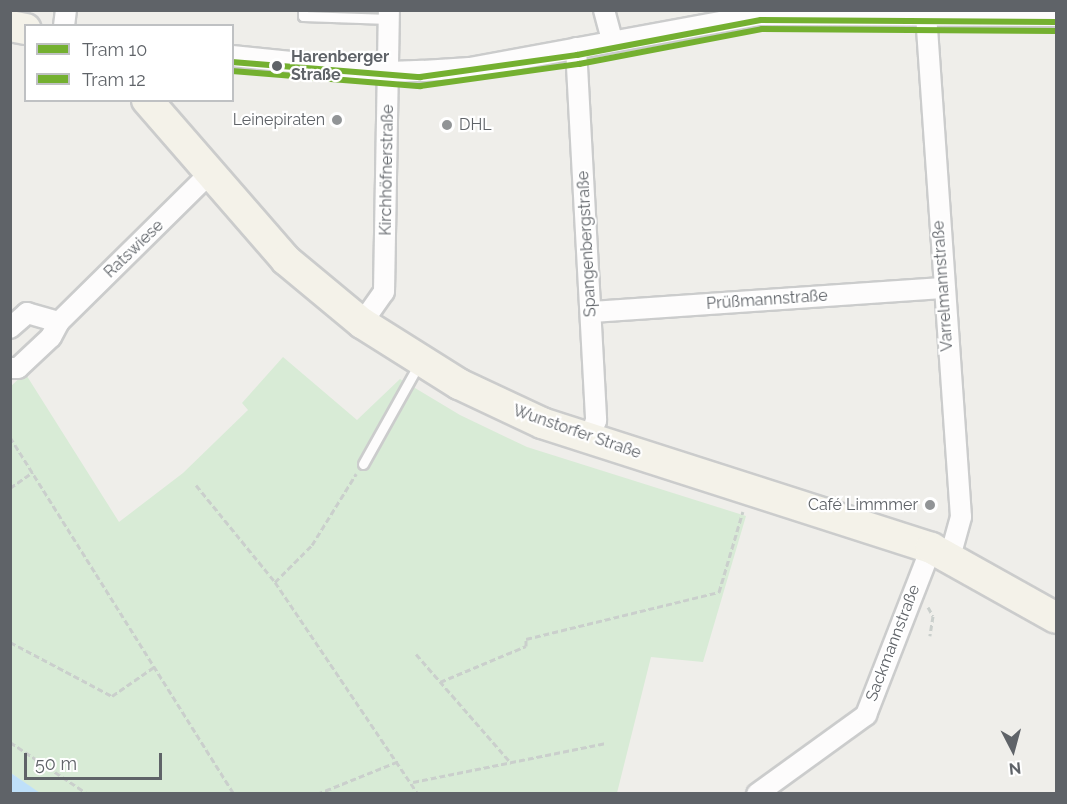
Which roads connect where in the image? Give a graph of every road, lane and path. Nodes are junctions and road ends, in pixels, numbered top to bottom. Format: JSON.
{"nodes":[{"id":1,"x":303,"y":10,"type":"edge"},
{"id":2,"x":604,"y":10,"type":"edge"},
{"id":3,"x":916,"y":13,"type":"edge"},
{"id":4,"x":389,"y":15,"type":"edge"},
{"id":5,"x":1056,"y":16,"type":"edge"},
{"id":6,"x":612,"y":40,"type":"junction"},
{"id":7,"x":576,"y":48,"type":"junction"},
{"id":8,"x":234,"y":56,"type":"edge"},
{"id":9,"x":389,"y":72,"type":"junction"},
{"id":10,"x":149,"y":102,"type":"edge"},
{"id":11,"x":208,"y":175,"type":"junction"},
{"id":12,"x":943,"y":288,"type":"junction"},
{"id":13,"x":591,"y":312,"type":"junction"},
{"id":14,"x":19,"y":313,"type":"edge"},
{"id":15,"x":58,"y":322,"type":"junction"},
{"id":16,"x":362,"y":323,"type":"junction"},
{"id":17,"x":10,"y":328,"type":"edge"},
{"id":18,"x":420,"y":362,"type":"junction"},
{"id":19,"x":10,"y":368,"type":"edge"},
{"id":20,"x":10,"y":437,"type":"edge"},
{"id":21,"x":590,"y":439,"type":"junction"},
{"id":22,"x":363,"y":464,"type":"joint"},
{"id":23,"x":33,"y":472,"type":"junction"},
{"id":24,"x":196,"y":485,"type":"dead end"},
{"id":25,"x":10,"y":488,"type":"edge"},
{"id":26,"x":744,"y":508,"type":"dead end"},
{"id":27,"x":940,"y":552,"type":"junction"},
{"id":28,"x":274,"y":582,"type":"junction"},
{"id":29,"x":1056,"y":618,"type":"edge"},
{"id":30,"x":10,"y":642,"type":"edge"},
{"id":31,"x":416,"y":654,"type":"dead end"},
{"id":32,"x":154,"y":666,"type":"junction"},
{"id":33,"x":440,"y":682,"type":"junction"},
{"id":34,"x":10,"y":742,"type":"edge"},
{"id":35,"x":606,"y":743,"type":"dead end"},
{"id":36,"x":399,"y":761,"type":"junction"},
{"id":37,"x":511,"y":763,"type":"junction"},
{"id":38,"x":413,"y":782,"type":"junction"},
{"id":39,"x":88,"y":794,"type":"edge"},
{"id":40,"x":234,"y":794,"type":"edge"},
{"id":41,"x":317,"y":794,"type":"edge"},
{"id":42,"x":418,"y":794,"type":"edge"},
{"id":43,"x":757,"y":794,"type":"edge"}],
"edges":[{"from":1,"to":4,"type":"lane"},
{"from":2,"to":6,"type":"street"},
{"from":3,"to":5,"type":"street"},
{"from":3,"to":6,"type":"street"},
{"from":3,"to":12,"type":"street","name":"Varrelmannstraße"},
{"from":4,"to":9,"type":"street","name":"Kirchhöfnerstraße"},
{"from":6,"to":7,"type":"street"},
{"from":7,"to":9,"type":"street"},
{"from":7,"to":13,"type":"street","name":"Spangenbergstraße"},
{"from":8,"to":9,"type":"street"},
{"from":9,"to":16,"type":"street","name":"Kirchhöfnerstraße"},
{"from":10,"to":11,"type":"main road","name":"Wunstorfer Straße"},
{"from":11,"to":15,"type":"street","name":"Ratswiese"},
{"from":11,"to":16,"type":"main road","name":"Wunstorfer Straße"},
{"from":12,"to":13,"type":"street","name":"Prüßmannstraße"},
{"from":12,"to":27,"type":"street","name":"Varrelmannstraße"},
{"from":13,"to":21,"type":"street","name":"Spangenbergstraße"},
{"from":14,"to":15,"type":"street"},
{"from":14,"to":17,"type":"street"},
{"from":15,"to":19,"type":"street","name":"Ratswiese"},
{"from":16,"to":18,"type":"main road","name":"Wunstorfer Straße"},
{"from":18,"to":21,"type":"main road","name":"Wunstorfer Straße"},
{"from":18,"to":22,"type":"lane"},
{"from":20,"to":23,"type":"path"},
{"from":21,"to":27,"type":"main road","name":"Wunstorfer Straße"},
{"from":22,"to":28,"type":"path"},
{"from":23,"to":25,"type":"path"},
{"from":23,"to":32,"type":"path"},
{"from":24,"to":28,"type":"path"},
{"from":26,"to":33,"type":"path"},
{"from":27,"to":29,"type":"main road","name":"Wunstorfer Straße"},
{"from":27,"to":43,"type":"street","name":"Sackmannstraße"},
{"from":28,"to":36,"type":"path"},
{"from":30,"to":32,"type":"path"},
{"from":31,"to":33,"type":"path"},
{"from":32,"to":40,"type":"path"},
{"from":33,"to":37,"type":"path"},
{"from":34,"to":39,"type":"path"},
{"from":35,"to":37,"type":"path"},
{"from":36,"to":38,"type":"path"},
{"from":36,"to":41,"type":"path"},
{"from":37,"to":38,"type":"path"},
{"from":38,"to":42,"type":"path"}]}
